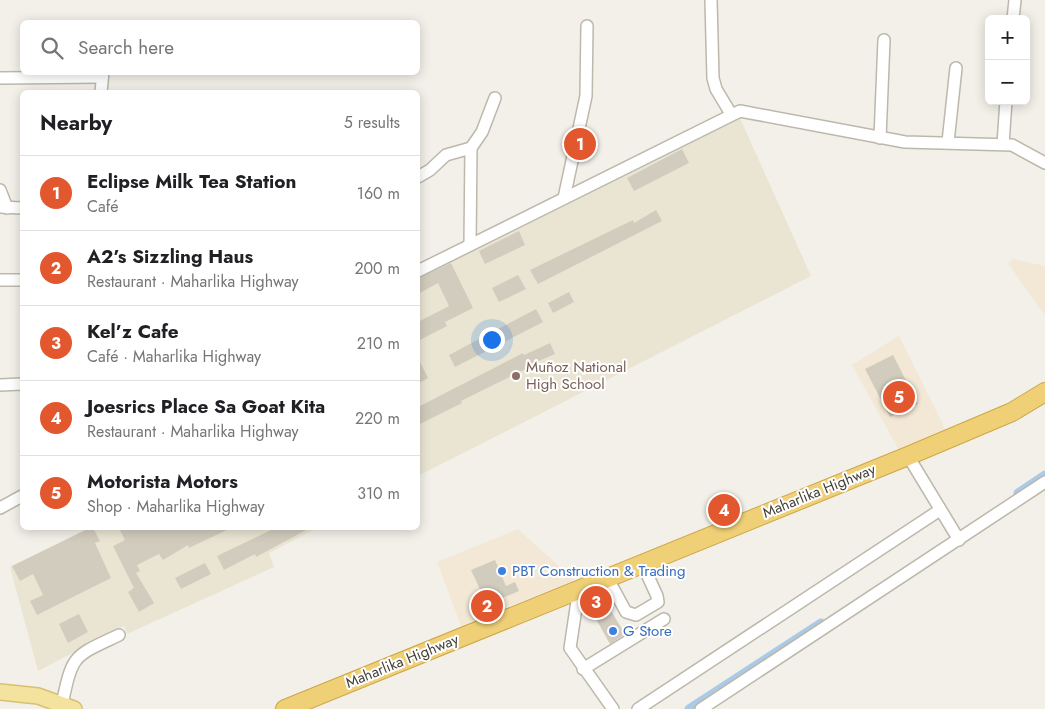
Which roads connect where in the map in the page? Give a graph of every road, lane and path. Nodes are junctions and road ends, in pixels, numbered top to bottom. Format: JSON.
{"nodes":[{"id":1,"x":711,"y":0,"type":"edge"},
{"id":2,"x":1015,"y":0,"type":"edge"},
{"id":3,"x":1013,"y":15,"type":"edge"},
{"id":4,"x":587,"y":26,"type":"dead end"},
{"id":5,"x":884,"y":40,"type":"dead end"},
{"id":6,"x":956,"y":68,"type":"dead end"},
{"id":7,"x":102,"y":75,"type":"edge"},
{"id":8,"x":0,"y":78,"type":"edge"},
{"id":9,"x":101,"y":90,"type":"edge"},
{"id":10,"x":495,"y":98,"type":"dead end"},
{"id":11,"x":1006,"y":105,"type":"edge"},
{"id":12,"x":731,"y":114,"type":"junction"},
{"id":13,"x":880,"y":138,"type":"junction"},
{"id":14,"x":948,"y":142,"type":"junction"},
{"id":15,"x":1003,"y":144,"type":"junction"},
{"id":16,"x":471,"y":148,"type":"junction"},
{"id":17,"x":1045,"y":163,"type":"edge"},
{"id":18,"x":420,"y":176,"type":"edge"},
{"id":19,"x":0,"y":190,"type":"edge"},
{"id":20,"x":564,"y":198,"type":"junction"},
{"id":21,"x":3,"y":208,"type":"edge"},
{"id":22,"x":20,"y":208,"type":"edge"},
{"id":23,"x":470,"y":245,"type":"junction"},
{"id":24,"x":420,"y":270,"type":"edge"},
{"id":25,"x":0,"y":280,"type":"edge"},
{"id":26,"x":20,"y":280,"type":"edge"},
{"id":27,"x":20,"y":384,"type":"edge"},
{"id":28,"x":0,"y":385,"type":"edge"},
{"id":29,"x":1045,"y":392,"type":"edge"},
{"id":30,"x":908,"y":456,"type":"junction"},
{"id":31,"x":1045,"y":482,"type":"edge"},
{"id":32,"x":20,"y":497,"type":"edge"},
{"id":33,"x":0,"y":508,"type":"edge"},
{"id":34,"x":940,"y":510,"type":"junction"},
{"id":35,"x":959,"y":540,"type":"junction"},
{"id":36,"x":642,"y":563,"type":"junction"},
{"id":37,"x":607,"y":577,"type":"junction"},
{"id":38,"x":579,"y":588,"type":"junction"},
{"id":39,"x":664,"y":619,"type":"dead end"},
{"id":40,"x":119,"y":635,"type":"dead end"},
{"id":41,"x":583,"y":669,"type":"junction"},
{"id":42,"x":0,"y":692,"type":"edge"},
{"id":43,"x":68,"y":706,"type":"edge"},
{"id":44,"x":285,"y":709,"type":"edge"},
{"id":45,"x":613,"y":709,"type":"edge"},
{"id":46,"x":638,"y":709,"type":"edge"},
{"id":47,"x":701,"y":709,"type":"edge"}],
"edges":[{"from":1,"to":12,"type":"street"},
{"from":2,"to":3,"type":"street"},
{"from":4,"to":20,"type":"street"},
{"from":5,"to":13,"type":"street"},
{"from":6,"to":14,"type":"street"},
{"from":7,"to":8,"type":"street"},
{"from":7,"to":9,"type":"street"},
{"from":10,"to":16,"type":"street"},
{"from":11,"to":15,"type":"street"},
{"from":12,"to":13,"type":"street"},
{"from":12,"to":20,"type":"street"},
{"from":13,"to":14,"type":"street"},
{"from":14,"to":15,"type":"street"},
{"from":15,"to":17,"type":"street"},
{"from":16,"to":18,"type":"street"},
{"from":16,"to":23,"type":"street"},
{"from":19,"to":21,"type":"street"},
{"from":20,"to":23,"type":"street"},
{"from":21,"to":22,"type":"street"},
{"from":23,"to":24,"type":"street"},
{"from":25,"to":26,"type":"street"},
{"from":27,"to":28,"type":"street"},
{"from":29,"to":30,"type":"highway","name":"Maharlika Highway"},
{"from":30,"to":34,"type":"street"},
{"from":30,"to":36,"type":"highway","name":"Maharlika Highway"},
{"from":31,"to":35,"type":"street"},
{"from":32,"to":33,"type":"street"},
{"from":34,"to":35,"type":"street"},
{"from":34,"to":46,"type":"street"},
{"from":35,"to":47,"type":"street"},
{"from":36,"to":37,"type":"highway","name":"Maharlika Highway"},
{"from":36,"to":37,"type":"street"},
{"from":37,"to":38,"type":"highway","name":"Maharlika Highway"},
{"from":38,"to":41,"type":"street"},
{"from":38,"to":44,"type":"highway","name":"Maharlika Highway"},
{"from":39,"to":41,"type":"street"},
{"from":40,"to":43,"type":"street"},
{"from":41,"to":45,"type":"street"},
{"from":42,"to":43,"type":"main road"}]}
